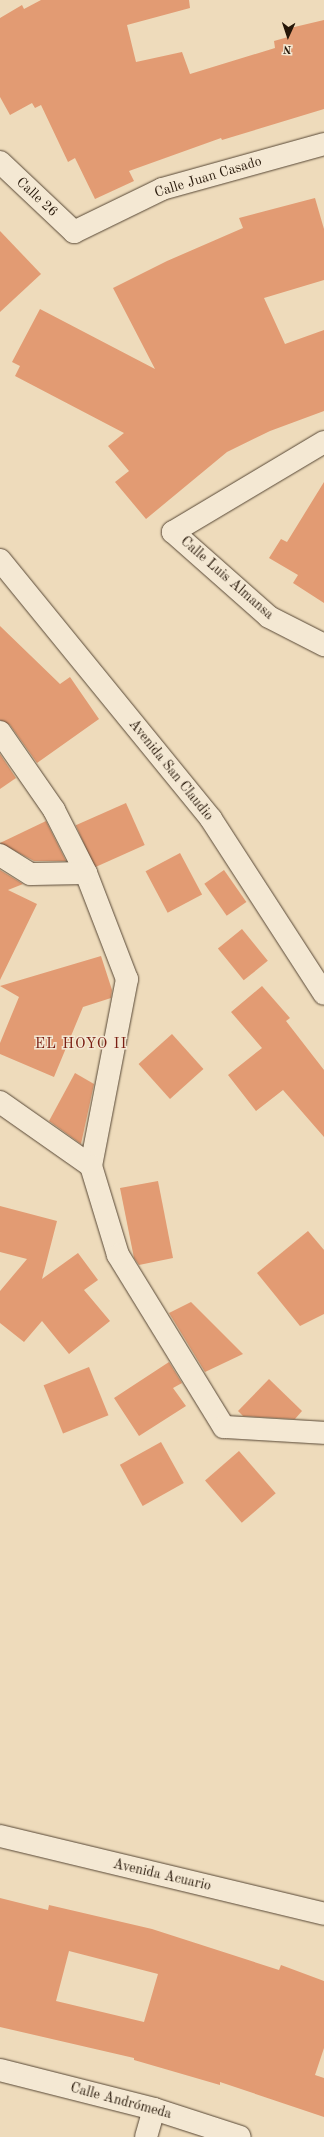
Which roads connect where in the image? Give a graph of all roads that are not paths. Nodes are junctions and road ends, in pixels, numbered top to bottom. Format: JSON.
{"nodes":[{"id":1,"x":324,"y":144,"type":"edge"},
{"id":2,"x":0,"y":162,"type":"edge"},
{"id":3,"x":74,"y":232,"type":"joint"},
{"id":4,"x":324,"y":442,"type":"edge"},
{"id":5,"x":0,"y":560,"type":"edge"},
{"id":6,"x":324,"y":645,"type":"edge"},
{"id":7,"x":0,"y":732,"type":"edge"},
{"id":8,"x":0,"y":855,"type":"edge"},
{"id":9,"x":86,"y":873,"type":"junction"},
{"id":10,"x":324,"y":994,"type":"edge"},
{"id":11,"x":0,"y":1102,"type":"edge"},
{"id":12,"x":91,"y":1166,"type":"junction"},
{"id":13,"x":324,"y":1433,"type":"edge"},
{"id":14,"x":0,"y":1836,"type":"edge"},
{"id":15,"x":324,"y":1914,"type":"edge"},
{"id":16,"x":0,"y":2070,"type":"edge"},
{"id":17,"x":154,"y":2108,"type":"junction"},
{"id":18,"x":146,"y":2137,"type":"edge"},
{"id":19,"x":240,"y":2137,"type":"edge"}],
"edges":[{"from":1,"to":3,"type":"street","name":"Calle Juan Casado"},
{"from":2,"to":3,"type":"street","name":"Calle 26"},
{"from":4,"to":6,"type":"street","name":"Calle Luis Almansa"},
{"from":5,"to":10,"type":"street","name":"Avenida San Claudio"},
{"from":7,"to":9,"type":"street"},
{"from":8,"to":9,"type":"street"},
{"from":9,"to":12,"type":"street"},
{"from":11,"to":12,"type":"street"},
{"from":12,"to":13,"type":"street"},
{"from":14,"to":15,"type":"street","name":"Avenida Acuario"},
{"from":16,"to":17,"type":"street","name":"Calle Andrómeda"},
{"from":17,"to":18,"type":"street"},
{"from":17,"to":19,"type":"street","name":"Calle Andrómeda"}]}
